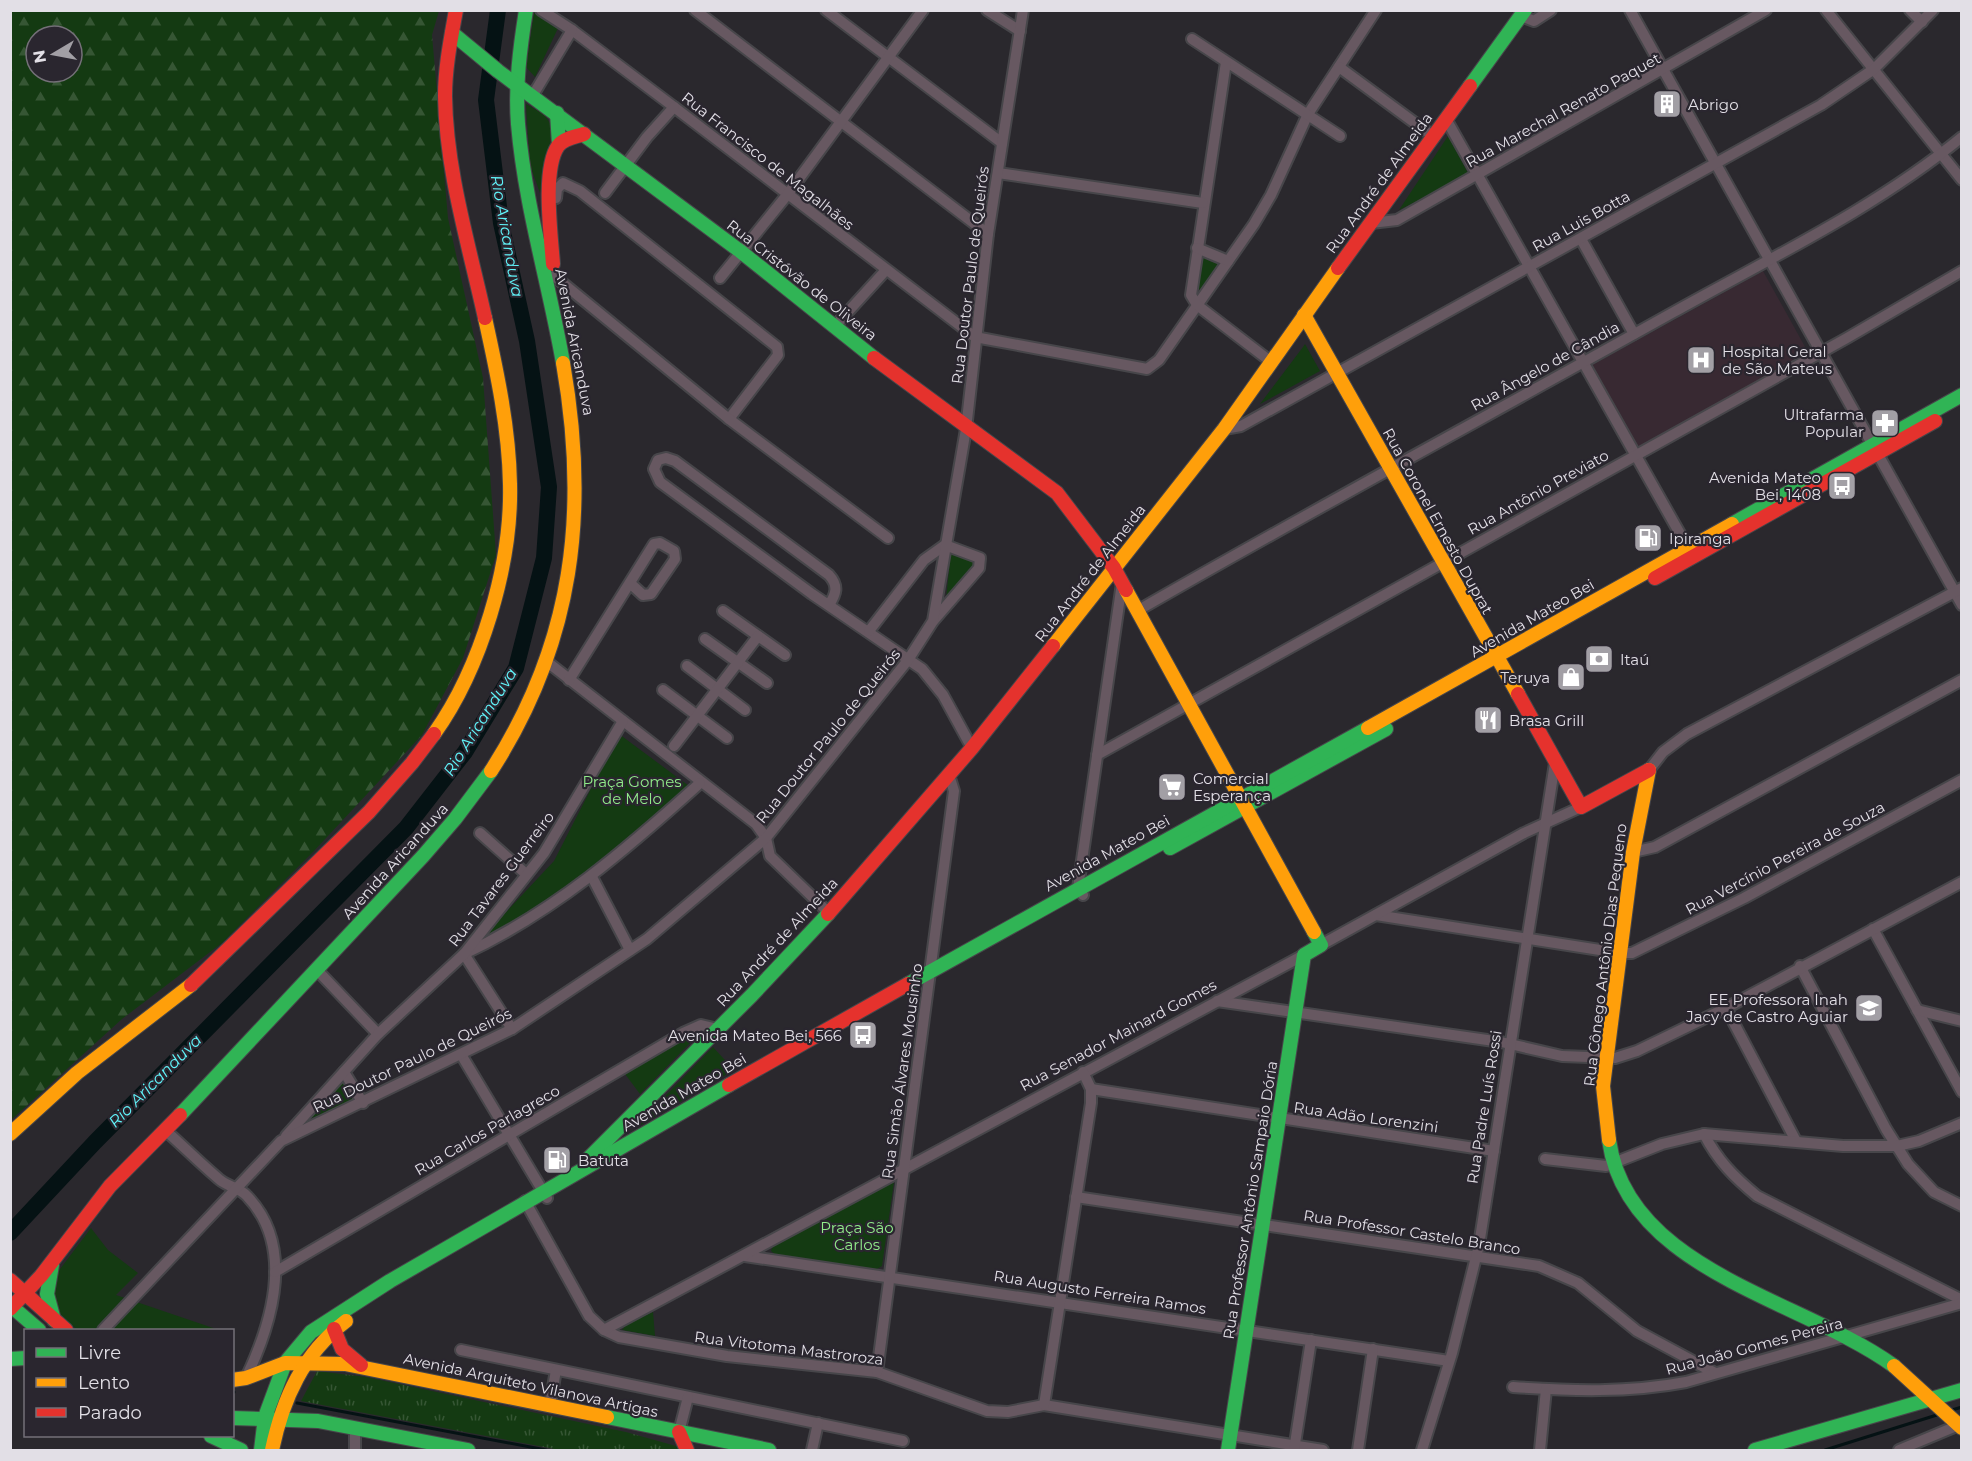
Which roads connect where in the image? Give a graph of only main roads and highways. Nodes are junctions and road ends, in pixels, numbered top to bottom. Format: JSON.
{"nodes":[{"id":1,"x":456,"y":10,"type":"edge"},
{"id":2,"x":526,"y":10,"type":"edge"},
{"id":3,"x":1523,"y":13,"type":"edge"},
{"id":4,"x":457,"y":37,"type":"junction"},
{"id":5,"x":516,"y":83,"type":"junction"},
{"id":6,"x":557,"y":113,"type":"junction"},
{"id":7,"x":585,"y":134,"type":"junction"},
{"id":8,"x":559,"y":144,"type":"junction"},
{"id":9,"x":555,"y":315,"type":"junction"},
{"id":10,"x":1304,"y":315,"type":"junction"},
{"id":11,"x":1962,"y":395,"type":"edge"},
{"id":12,"x":1962,"y":406,"type":"edge"},
{"id":13,"x":1874,"y":449,"type":"junction"},
{"id":14,"x":1114,"y":568,"type":"junction"},
{"id":15,"x":1498,"y":662,"type":"junction"},
{"id":16,"x":1649,"y":770,"type":"joint"},
{"id":17,"x":1627,"y":783,"type":"junction"},
{"id":18,"x":1243,"y":802,"type":"junction"},
{"id":19,"x":1581,"y":807,"type":"joint"},
{"id":20,"x":1641,"y":808,"type":"junction"},
{"id":21,"x":1321,"y":945,"type":"joint"},
{"id":22,"x":1304,"y":955,"type":"joint"},
{"id":23,"x":632,"y":1115,"type":"junction"},
{"id":24,"x":11,"y":1133,"type":"edge"},
{"id":25,"x":624,"y":1150,"type":"junction"},
{"id":26,"x":574,"y":1173,"type":"junction"},
{"id":27,"x":545,"y":1194,"type":"junction"},
{"id":28,"x":528,"y":1204,"type":"junction"},
{"id":29,"x":56,"y":1254,"type":"junction"},
{"id":30,"x":10,"y":1280,"type":"edge"},
{"id":31,"x":25,"y":1294,"type":"junction"},
{"id":32,"x":11,"y":1307,"type":"edge"},
{"id":33,"x":54,"y":1320,"type":"junction"},
{"id":34,"x":38,"y":1329,"type":"edge"},
{"id":35,"x":65,"y":1329,"type":"edge"},
{"id":36,"x":334,"y":1329,"type":"junction"},
{"id":37,"x":305,"y":1362,"type":"junction"},
{"id":38,"x":285,"y":1363,"type":"junction"},
{"id":39,"x":364,"y":1367,"type":"junction"},
{"id":40,"x":239,"y":1379,"type":"edge"},
{"id":41,"x":1962,"y":1390,"type":"edge"},
{"id":42,"x":1936,"y":1404,"type":"junction"},
{"id":43,"x":265,"y":1417,"type":"junction"},
{"id":44,"x":234,"y":1418,"type":"edge"},
{"id":45,"x":280,"y":1418,"type":"junction"},
{"id":46,"x":1959,"y":1425,"type":"edge"},
{"id":47,"x":679,"y":1432,"type":"junction"},
{"id":48,"x":213,"y":1437,"type":"edge"},
{"id":49,"x":729,"y":1444,"type":"junction"},
{"id":50,"x":1229,"y":1444,"type":"edge"},
{"id":51,"x":242,"y":1450,"type":"edge"},
{"id":52,"x":261,"y":1450,"type":"edge"},
{"id":53,"x":272,"y":1450,"type":"edge"},
{"id":54,"x":468,"y":1450,"type":"edge"},
{"id":55,"x":687,"y":1450,"type":"edge"},
{"id":56,"x":710,"y":1450,"type":"edge"},
{"id":57,"x":769,"y":1450,"type":"edge"},
{"id":58,"x":1755,"y":1450,"type":"edge"}],
"edges":[{"from":1,"to":4,"type":"main road"},
{"from":2,"to":5,"type":"main road","name":"Avenida Aricanduva"},
{"from":3,"to":10,"type":"main road","name":"Rua André de Almeida"},
{"from":4,"to":5,"type":"main road","name":"Rua Cristóvão de Oliveira"},
{"from":4,"to":24,"type":"main road"},
{"from":5,"to":6,"type":"main road","name":"Rua Cristóvão de Oliveira"},
{"from":5,"to":9,"type":"main road","name":"Avenida Aricanduva"},
{"from":6,"to":7,"type":"main road","name":"Rua Cristóvão de Oliveira"},
{"from":6,"to":8,"type":"main road"},
{"from":7,"to":8,"type":"main road"},
{"from":7,"to":14,"type":"main road","name":"Rua Cristóvão de Oliveira"},
{"from":8,"to":9,"type":"main road"},
{"from":9,"to":29,"type":"main road","name":"Avenida Aricanduva"},
{"from":10,"to":14,"type":"main road","name":"Rua André de Almeida"},
{"from":10,"to":15,"type":"main road","name":"Rua Coronel Ernesto Duprat"},
{"from":11,"to":13,"type":"main road","name":"Avenida Mateo Bei"},
{"from":12,"to":13,"type":"main road","name":"Avenida Mateo Bei"},
{"from":13,"to":15,"type":"main road","name":"Avenida Mateo Bei"},
{"from":14,"to":18,"type":"main road","name":"Rua Cristóvão de Oliveira"},
{"from":14,"to":23,"type":"main road","name":"Rua André de Almeida"},
{"from":15,"to":18,"type":"main road","name":"Avenida Mateo Bei"},
{"from":15,"to":19,"type":"main road","name":"Rua Coronel Ernesto Duprat"},
{"from":16,"to":17,"type":"main road","name":"Rua Senador Mainard Gomes"},
{"from":16,"to":20,"type":"main road","name":"Rua Cônego Antônio Dias Pequeno"},
{"from":17,"to":19,"type":"main road","name":"Rua Senador Mainard Gomes"},
{"from":17,"to":20,"type":"main road","name":"Rua Cônego Antônio Dias Pequeno"},
{"from":18,"to":21,"type":"main road","name":"Rua Cristóvão de Oliveira"},
{"from":18,"to":25,"type":"main road","name":"Avenida Mateo Bei"},
{"from":20,"to":42,"type":"main road","name":"Rua Cônego Antônio Dias Pequeno"},
{"from":21,"to":22,"type":"main road","name":"Rua Senador Mainard Gomes"},
{"from":22,"to":50,"type":"main road","name":"Rua Professor Antônio Sampaio Dória"},
{"from":23,"to":25,"type":"main road"},
{"from":23,"to":26,"type":"main road","name":"Rua André de Almeida"},
{"from":25,"to":26,"type":"main road","name":"Avenida Mateo Bei"},
{"from":25,"to":27,"type":"main road","name":"Avenida Mateo Bei"},
{"from":26,"to":27,"type":"main road","name":"Avenida Mateo Bei"},
{"from":27,"to":28,"type":"main road","name":"Avenida Mateo Bei"},
{"from":28,"to":36,"type":"main road","name":"Avenida Mateo Bei"},
{"from":28,"to":38,"type":"main road","name":"Avenida Mateo Bei"},
{"from":29,"to":31,"type":"main road","name":"Avenida Aricanduva"},
{"from":29,"to":33,"type":"main road"},
{"from":30,"to":31,"type":"main road"},
{"from":31,"to":32,"type":"main road","name":"Avenida Aricanduva"},
{"from":31,"to":33,"type":"main road"},
{"from":32,"to":34,"type":"main road"},
{"from":33,"to":35,"type":"main road"},
{"from":36,"to":37,"type":"main road","name":"Avenida Mateo Bei"},
{"from":36,"to":39,"type":"main road"},
{"from":37,"to":38,"type":"main road","name":"Avenida Arquiteto Vilanova Artigas"},
{"from":37,"to":39,"type":"main road","name":"Avenida Arquiteto Vilanova Artigas"},
{"from":37,"to":45,"type":"main road","name":"Avenida Mateo Bei"},
{"from":38,"to":40,"type":"main road"},
{"from":38,"to":43,"type":"main road"},
{"from":39,"to":47,"type":"main road","name":"Avenida Arquiteto Vilanova Artigas"},
{"from":41,"to":42,"type":"main road"},
{"from":42,"to":46,"type":"main road","name":"Rua Cônego Antônio Dias Pequeno"},
{"from":42,"to":58,"type":"main road"},
{"from":43,"to":44,"type":"main road"},
{"from":43,"to":45,"type":"main road"},
{"from":43,"to":52,"type":"main road"},
{"from":45,"to":53,"type":"main road","name":"Avenida Mateo Bei"},
{"from":45,"to":54,"type":"main road"},
{"from":47,"to":49,"type":"main road","name":"Avenida Arquiteto Vilanova Artigas"},
{"from":47,"to":55,"type":"main road"},
{"from":48,"to":51,"type":"main road"},
{"from":49,"to":56,"type":"main road"},
{"from":49,"to":57,"type":"main road","name":"Avenida Arquiteto Vilanova Artigas"}]}
